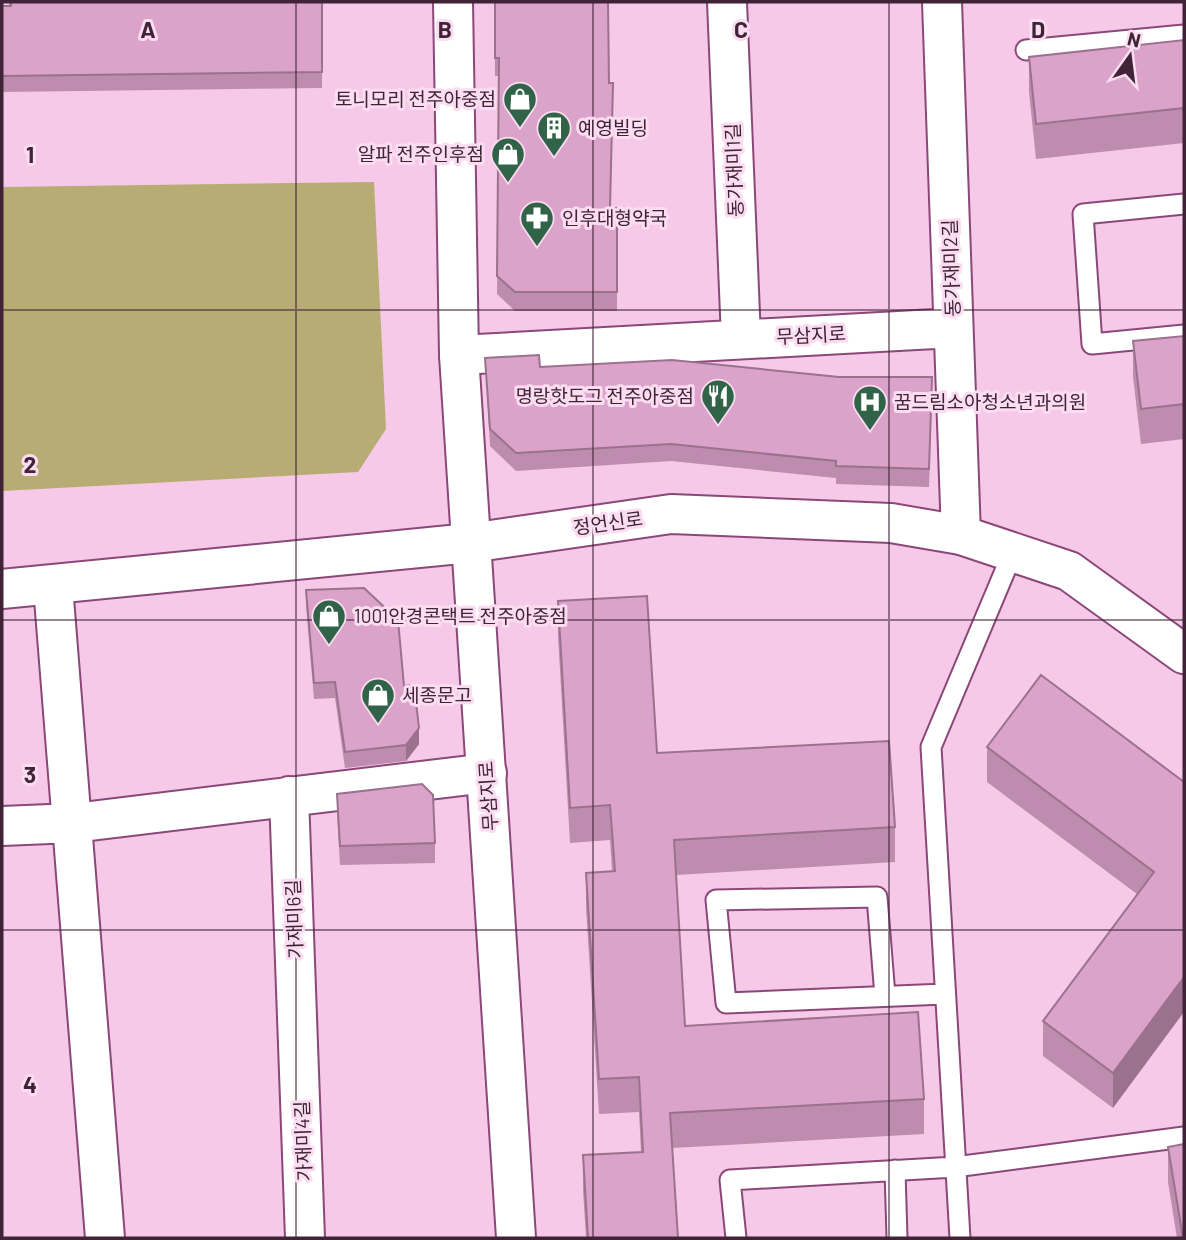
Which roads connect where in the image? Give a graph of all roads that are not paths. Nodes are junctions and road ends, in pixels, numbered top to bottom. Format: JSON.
{"nodes":[{"id":1,"x":453,"y":2,"type":"edge"},
{"id":2,"x":727,"y":2,"type":"edge"},
{"id":3,"x":942,"y":2,"type":"edge"},
{"id":4,"x":1184,"y":35,"type":"edge"},
{"id":5,"x":1026,"y":50,"type":"dead end"},
{"id":6,"x":1184,"y":204,"type":"edge"},
{"id":7,"x":953,"y":327,"type":"junction"},
{"id":8,"x":1184,"y":335,"type":"edge"},
{"id":9,"x":741,"y":338,"type":"junction"},
{"id":10,"x":459,"y":355,"type":"junction"},
{"id":11,"x":961,"y":535,"type":"junction"},
{"id":12,"x":471,"y":543,"type":"junction"},
{"id":13,"x":1013,"y":552,"type":"junction"},
{"id":14,"x":53,"y":586,"type":"junction"},
{"id":15,"x":2,"y":589,"type":"edge"},
{"id":16,"x":1184,"y":654,"type":"edge"},
{"id":17,"x":487,"y":773,"type":"junction"},
{"id":18,"x":289,"y":796,"type":"junction"},
{"id":19,"x":74,"y":823,"type":"junction"},
{"id":20,"x":2,"y":827,"type":"edge"},
{"id":21,"x":945,"y":994,"type":"junction"},
{"id":22,"x":884,"y":996,"type":"junction"},
{"id":23,"x":300,"y":1043,"type":"joint"},
{"id":24,"x":1184,"y":1137,"type":"edge"},
{"id":25,"x":956,"y":1167,"type":"junction"},
{"id":26,"x":895,"y":1170,"type":"junction"},
{"id":27,"x":105,"y":1238,"type":"edge"},
{"id":28,"x":305,"y":1238,"type":"edge"},
{"id":29,"x":512,"y":1238,"type":"edge"},
{"id":30,"x":736,"y":1238,"type":"edge"},
{"id":31,"x":897,"y":1238,"type":"edge"},
{"id":32,"x":960,"y":1238,"type":"edge"}],
"edges":[{"from":1,"to":10,"type":"street","name":"무삼지로"},
{"from":2,"to":9,"type":"street","name":"동가재미1길"},
{"from":3,"to":7,"type":"street","name":"동가재미2길"},
{"from":4,"to":5,"type":"lane"},
{"from":6,"to":8,"type":"lane"},
{"from":7,"to":9,"type":"street","name":"무삼지로"},
{"from":7,"to":11,"type":"street","name":"동가재미2길"},
{"from":9,"to":10,"type":"street","name":"무삼지로"},
{"from":10,"to":12,"type":"street","name":"무삼지로"},
{"from":11,"to":12,"type":"street","name":"정언신로"},
{"from":11,"to":13,"type":"street","name":"정언신로"},
{"from":12,"to":14,"type":"street","name":"정언신로"},
{"from":12,"to":17,"type":"street","name":"무삼지로"},
{"from":13,"to":16,"type":"street","name":"정언신로"},
{"from":13,"to":21,"type":"lane"},
{"from":14,"to":15,"type":"street","name":"정언신로"},
{"from":14,"to":19,"type":"street"},
{"from":17,"to":18,"type":"street"},
{"from":17,"to":29,"type":"street","name":"무삼지로"},
{"from":18,"to":19,"type":"street"},
{"from":18,"to":23,"type":"street","name":"가재미6길"},
{"from":19,"to":20,"type":"street"},
{"from":19,"to":27,"type":"street"},
{"from":21,"to":22,"type":"lane"},
{"from":21,"to":25,"type":"lane"},
{"from":22,"to":22,"type":"lane"},
{"from":23,"to":28,"type":"street","name":"가재미4길"},
{"from":24,"to":25,"type":"lane"},
{"from":25,"to":26,"type":"lane"},
{"from":25,"to":32,"type":"lane"},
{"from":26,"to":30,"type":"lane"},
{"from":26,"to":31,"type":"lane"}]}
